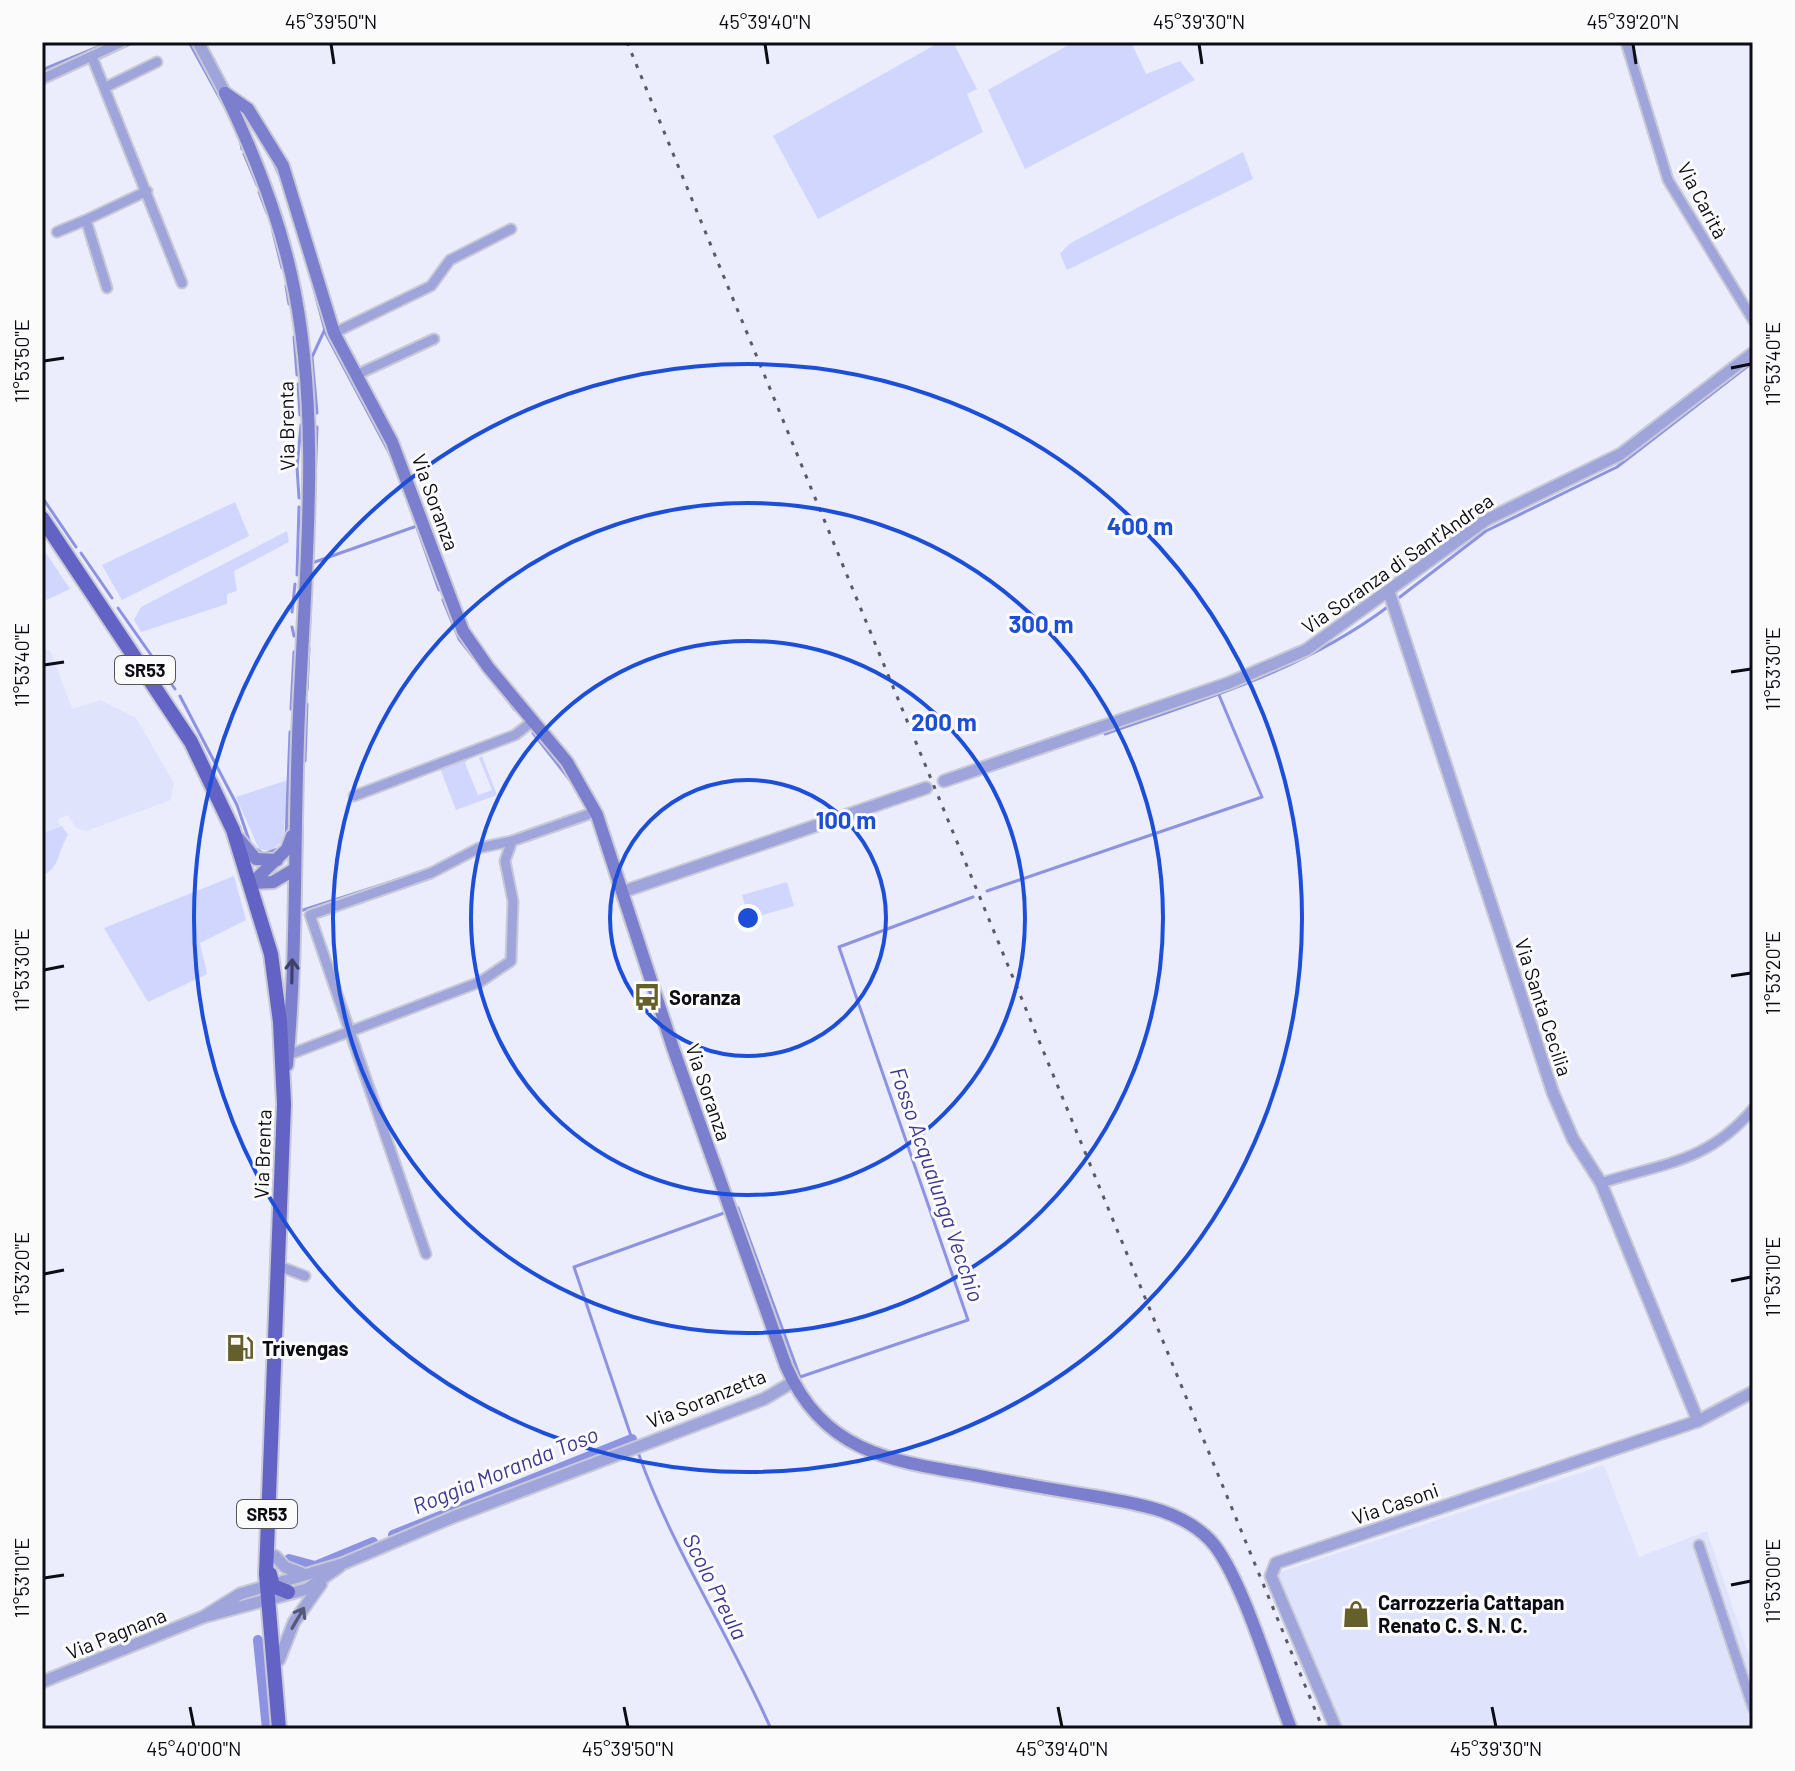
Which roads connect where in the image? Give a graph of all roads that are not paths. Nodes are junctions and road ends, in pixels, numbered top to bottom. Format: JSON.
{"nodes":[{"id":1,"x":122,"y":42,"type":"edge"},
{"id":2,"x":198,"y":42,"type":"edge"},
{"id":3,"x":1626,"y":42,"type":"edge"},
{"id":4,"x":92,"y":57,"type":"junction"},
{"id":5,"x":157,"y":62,"type":"dead end"},
{"id":6,"x":42,"y":79,"type":"edge"},
{"id":7,"x":106,"y":87,"type":"junction"},
{"id":8,"x":225,"y":93,"type":"junction"},
{"id":9,"x":147,"y":191,"type":"junction"},
{"id":10,"x":86,"y":220,"type":"junction"},
{"id":11,"x":511,"y":229,"type":"dead end"},
{"id":12,"x":57,"y":232,"type":"dead end"},
{"id":13,"x":182,"y":283,"type":"dead end"},
{"id":14,"x":107,"y":288,"type":"dead end"},
{"id":15,"x":1753,"y":320,"type":"edge"},
{"id":16,"x":334,"y":333,"type":"junction"},
{"id":17,"x":434,"y":339,"type":"dead end"},
{"id":18,"x":1753,"y":353,"type":"edge"},
{"id":19,"x":356,"y":375,"type":"junction"},
{"id":20,"x":42,"y":518,"type":"edge"},
{"id":21,"x":1389,"y":592,"type":"junction"},
{"id":22,"x":533,"y":721,"type":"junction"},
{"id":23,"x":944,"y":781,"type":"dead end"},
{"id":24,"x":926,"y":788,"type":"dead end"},
{"id":25,"x":354,"y":796,"type":"dead end"},
{"id":26,"x":595,"y":812,"type":"junction"},
{"id":27,"x":295,"y":829,"type":"junction"},
{"id":28,"x":233,"y":830,"type":"junction"},
{"id":29,"x":512,"y":841,"type":"junction"},
{"id":30,"x":277,"y":860,"type":"junction"},
{"id":31,"x":295,"y":869,"type":"junction"},
{"id":32,"x":252,"y":883,"type":"junction"},
{"id":33,"x":622,"y":892,"type":"junction"},
{"id":34,"x":349,"y":1033,"type":"junction"},
{"id":35,"x":288,"y":1055,"type":"junction"},
{"id":36,"x":284,"y":1104,"type":"junction"},
{"id":37,"x":1753,"y":1109,"type":"edge"},
{"id":38,"x":1601,"y":1183,"type":"junction"},
{"id":39,"x":426,"y":1254,"type":"dead end"},
{"id":40,"x":279,"y":1266,"type":"junction"},
{"id":41,"x":305,"y":1276,"type":"dead end"},
{"id":42,"x":793,"y":1382,"type":"junction"},
{"id":43,"x":1753,"y":1392,"type":"edge"},
{"id":44,"x":1698,"y":1421,"type":"junction"},
{"id":45,"x":273,"y":1441,"type":"junction"},
{"id":46,"x":1699,"y":1545,"type":"dead end"},
{"id":47,"x":275,"y":1556,"type":"junction"},
{"id":48,"x":342,"y":1564,"type":"junction"},
{"id":49,"x":302,"y":1574,"type":"junction"},
{"id":50,"x":323,"y":1580,"type":"junction"},
{"id":51,"x":272,"y":1592,"type":"junction"},
{"id":52,"x":243,"y":1609,"type":"junction"},
{"id":53,"x":203,"y":1617,"type":"junction"},
{"id":54,"x":269,"y":1627,"type":"junction"},
{"id":55,"x":279,"y":1660,"type":"junction"},
{"id":56,"x":280,"y":1680,"type":"junction"},
{"id":57,"x":42,"y":1682,"type":"edge"},
{"id":58,"x":1753,"y":1708,"type":"edge"},
{"id":59,"x":281,"y":1729,"type":"edge"},
{"id":60,"x":1291,"y":1729,"type":"edge"},
{"id":61,"x":1336,"y":1729,"type":"edge"}],
"edges":[{"from":1,"to":4,"type":"street"},
{"from":2,"to":8,"type":"street","name":"Via Brenta"},
{"from":3,"to":15,"type":"street","name":"Via Carità"},
{"from":4,"to":6,"type":"street"},
{"from":4,"to":7,"type":"street"},
{"from":5,"to":7,"type":"street"},
{"from":7,"to":9,"type":"street"},
{"from":8,"to":16,"type":"main road","name":"Via Soranza"},
{"from":8,"to":27,"type":"main road","name":"Via Brenta"},
{"from":9,"to":10,"type":"street"},
{"from":9,"to":13,"type":"street"},
{"from":10,"to":12,"type":"street"},
{"from":10,"to":14,"type":"street"},
{"from":11,"to":16,"type":"street"},
{"from":16,"to":19,"type":"main road","name":"Via Soranza"},
{"from":17,"to":19,"type":"street"},
{"from":18,"to":21,"type":"street","name":"Via Soranza di Sant'Andrea"},
{"from":19,"to":22,"type":"main road","name":"Via Soranza"},
{"from":20,"to":28,"type":"main road","number":"SR53"},
{"from":21,"to":23,"type":"street","name":"Via Soranza di Sant'Andrea"},
{"from":21,"to":38,"type":"street","name":"Via Santa Cecilia"},
{"from":22,"to":25,"type":"street"},
{"from":22,"to":26,"type":"main road","name":"Via Soranza"},
{"from":24,"to":33,"type":"street"},
{"from":26,"to":29,"type":"street"},
{"from":26,"to":33,"type":"main road","name":"Via Soranza"},
{"from":27,"to":30,"type":"main road","name":"Via Brenta"},
{"from":27,"to":31,"type":"main road","name":"Via Brenta"},
{"from":28,"to":30,"type":"main road"},
{"from":28,"to":32,"type":"main road","number":"SR53"},
{"from":29,"to":34,"type":"street"},
{"from":29,"to":34,"type":"street"},
{"from":30,"to":32,"type":"main road","name":"Via Brenta"},
{"from":31,"to":32,"type":"main road"},
{"from":35,"to":31,"type":"main road","name":"Via Brenta","one_way":true},
{"from":32,"to":36,"type":"main road","number":"SR53"},
{"from":33,"to":42,"type":"main road","name":"Via Soranza"},
{"from":34,"to":35,"type":"street"},
{"from":34,"to":39,"type":"street"},
{"from":35,"to":36,"type":"main road","name":"Via Brenta"},
{"from":36,"to":40,"type":"main road","name":"Via Brenta","number":"SR53"},
{"from":37,"to":38,"type":"street"},
{"from":38,"to":44,"type":"street","name":"Via Santa Cecilia"},
{"from":40,"to":41,"type":"street"},
{"from":40,"to":45,"type":"main road","name":"Via Brenta","number":"SR53"},
{"from":42,"to":48,"type":"street","name":"Via Soranzetta"},
{"from":42,"to":60,"type":"main road","name":"Via Soranzetta"},
{"from":43,"to":44,"type":"street"},
{"from":44,"to":61,"type":"street","name":"Via Casoni"},
{"from":45,"to":47,"type":"main road","name":"Via Brenta","number":"SR53"},
{"from":45,"to":51,"type":"main road","name":"Via Brenta","number":"SR53"},
{"from":46,"to":58,"type":"street"},
{"from":47,"to":49,"type":"street"},
{"from":47,"to":51,"type":"main road","name":"Via Brenta","number":"SR53"},
{"from":48,"to":49,"type":"street","name":"Via Soranzetta"},
{"from":48,"to":50,"type":"street","name":"Via Soranzetta"},
{"from":49,"to":51,"type":"street","name":"Via Soranzetta"},
{"from":50,"to":51,"type":"street","name":"Via Soranzetta"},
{"from":55,"to":50,"type":"street","one_way":true},
{"from":51,"to":52,"type":"street","name":"Via Pagnana"},
{"from":51,"to":53,"type":"street","name":"Via Pagnana"},
{"from":51,"to":54,"type":"main road","name":"Via Brenta","number":"SR53"},
{"from":51,"to":55,"type":"main road","name":"Via Brenta","number":"SR53"},
{"from":51,"to":56,"type":"main road"},
{"from":52,"to":53,"type":"street","name":"Via Pagnana"},
{"from":52,"to":54,"type":"street"},
{"from":53,"to":57,"type":"street","name":"Via Pagnana"},
{"from":54,"to":59,"type":"main road","name":"Via Brenta","number":"SR53"},
{"from":55,"to":56,"type":"main road","name":"Via Brenta","number":"SR53"},
{"from":56,"to":59,"type":"main road","name":"Via Brenta","number":"SR53"}]}
